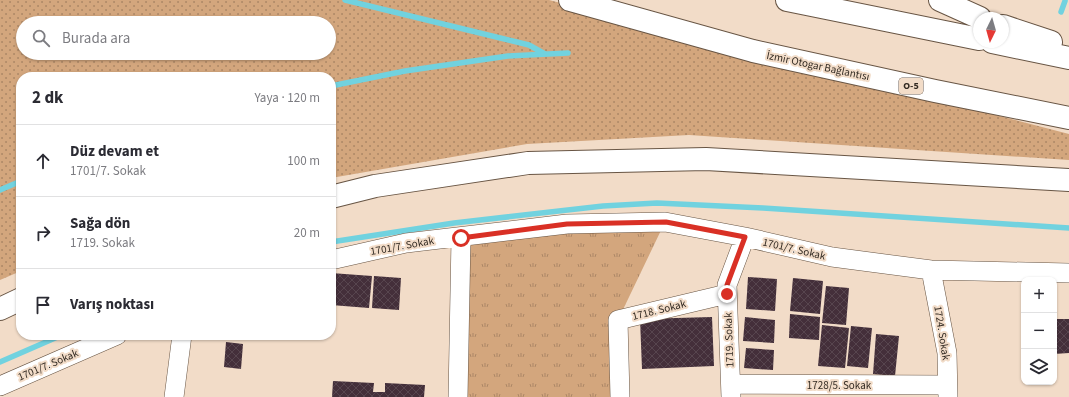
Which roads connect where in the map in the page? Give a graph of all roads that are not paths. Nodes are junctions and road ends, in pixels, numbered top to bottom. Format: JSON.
{"nodes":[{"id":1,"x":570,"y":0,"type":"edge"},
{"id":2,"x":787,"y":0,"type":"edge"},
{"id":3,"x":940,"y":0,"type":"edge"},
{"id":4,"x":973,"y":15,"type":"edge"},
{"id":5,"x":1009,"y":28,"type":"edge"},
{"id":6,"x":973,"y":39,"type":"edge"},
{"id":7,"x":1009,"y":46,"type":"edge"},
{"id":8,"x":1069,"y":49,"type":"edge"},
{"id":9,"x":1069,"y":58,"type":"edge"},
{"id":10,"x":1069,"y":118,"type":"edge"},
{"id":11,"x":1069,"y":180,"type":"edge"},
{"id":12,"x":336,"y":196,"type":"edge"},
{"id":13,"x":745,"y":237,"type":"junction"},
{"id":14,"x":461,"y":238,"type":"junction"},
{"id":15,"x":336,"y":259,"type":"edge"},
{"id":16,"x":931,"y":270,"type":"junction"},
{"id":17,"x":1069,"y":273,"type":"edge"},
{"id":18,"x":727,"y":294,"type":"junction"},
{"id":19,"x":16,"y":302,"type":"edge"},
{"id":20,"x":0,"y":309,"type":"edge"},
{"id":21,"x":106,"y":340,"type":"edge"},
{"id":22,"x":181,"y":340,"type":"edge"},
{"id":23,"x":0,"y":386,"type":"edge"},
{"id":24,"x":731,"y":391,"type":"edge"},
{"id":25,"x":947,"y":391,"type":"edge"},
{"id":26,"x":174,"y":397,"type":"edge"},
{"id":27,"x":458,"y":397,"type":"edge"},
{"id":28,"x":620,"y":397,"type":"edge"}],
"edges":[{"from":1,"to":10,"type":"highway","name":"İzmir Otogar Bağlantısı","number":"O-5"},
{"from":2,"to":6,"type":"highway"},
{"from":3,"to":4,"type":"highway"},
{"from":5,"to":8,"type":"highway"},
{"from":7,"to":9,"type":"highway"},
{"from":11,"to":12,"type":"highway"},
{"from":13,"to":14,"type":"street","name":"1701/7. Sokak"},
{"from":13,"to":16,"type":"street","name":"1701/7. Sokak"},
{"from":13,"to":18,"type":"street","name":"1719. Sokak"},
{"from":14,"to":15,"type":"street","name":"1701/7. Sokak"},
{"from":14,"to":27,"type":"street"},
{"from":16,"to":17,"type":"street","name":"1701/7. Sokak"},
{"from":16,"to":25,"type":"street","name":"1724. Sokak"},
{"from":18,"to":24,"type":"street","name":"1719. Sokak"},
{"from":18,"to":28,"type":"street","name":"1718. Sokak"},
{"from":19,"to":20,"type":"highway"},
{"from":21,"to":23,"type":"street","name":"1701/7. Sokak"},
{"from":22,"to":26,"type":"street"},
{"from":24,"to":25,"type":"street","name":"1728/5. Sokak"}]}
